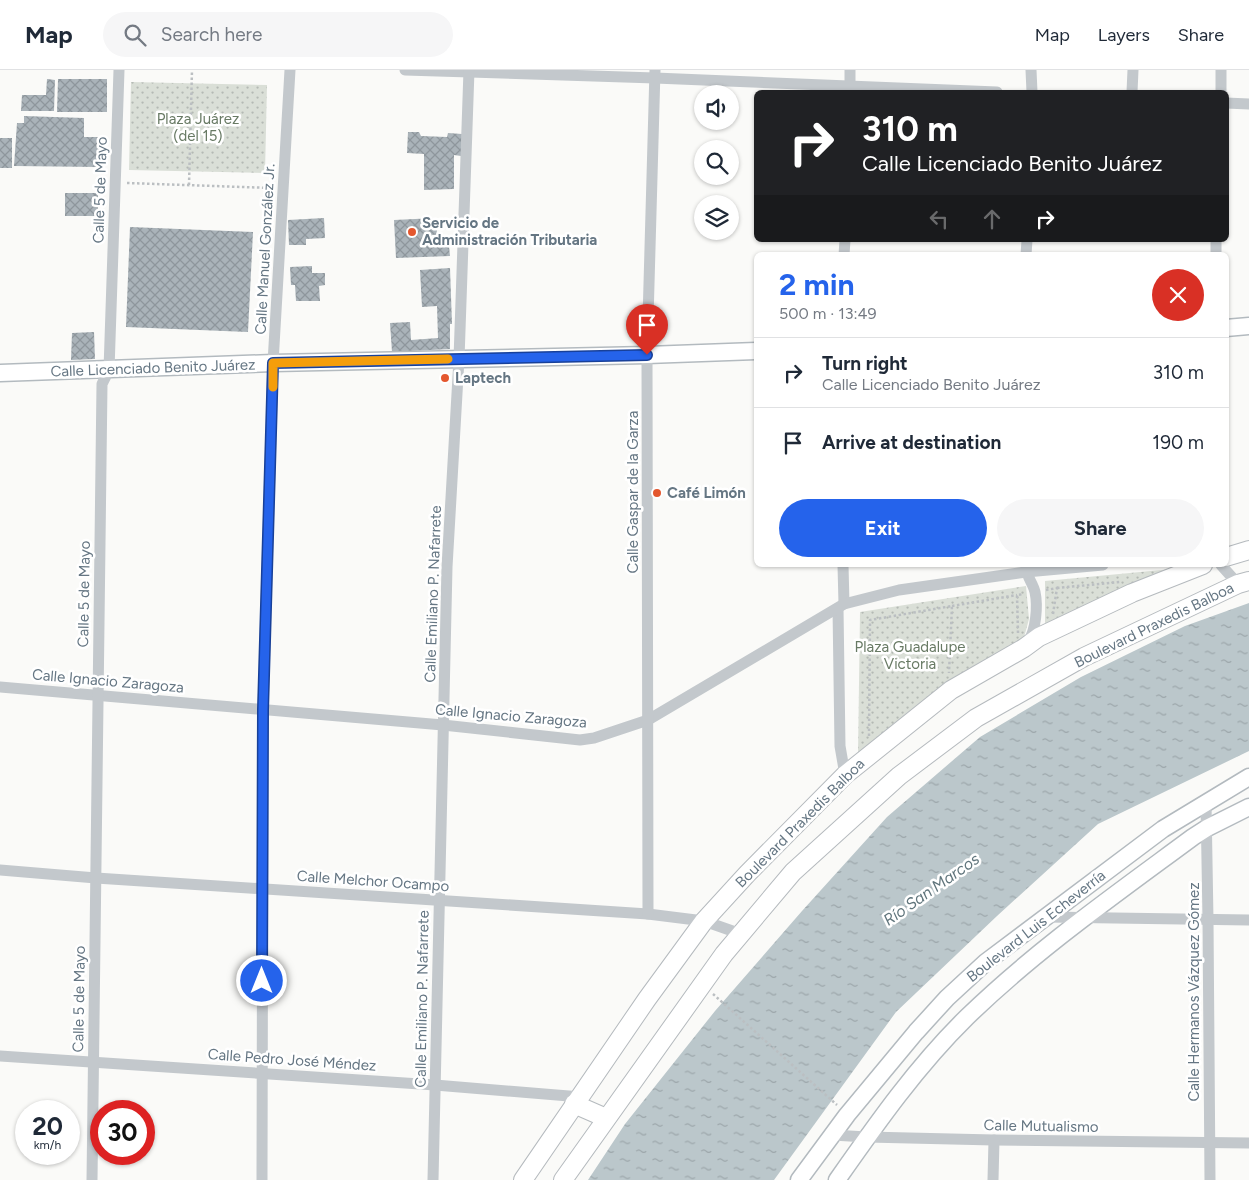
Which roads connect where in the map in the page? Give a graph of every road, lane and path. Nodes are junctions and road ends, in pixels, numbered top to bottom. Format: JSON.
{"nodes":[{"id":1,"x":119,"y":70,"type":"edge"},
{"id":2,"x":192,"y":70,"type":"edge"},
{"id":3,"x":290,"y":70,"type":"edge"},
{"id":4,"x":405,"y":70,"type":"edge"},
{"id":5,"x":850,"y":70,"type":"edge"},
{"id":6,"x":1031,"y":70,"type":"edge"},
{"id":7,"x":1133,"y":70,"type":"edge"},
{"id":8,"x":1221,"y":70,"type":"edge"},
{"id":9,"x":469,"y":71,"type":"edge"},
{"id":10,"x":655,"y":74,"type":"edge"},
{"id":11,"x":850,"y":89,"type":"edge"},
{"id":12,"x":899,"y":90,"type":"edge"},
{"id":13,"x":1032,"y":90,"type":"edge"},
{"id":14,"x":1132,"y":90,"type":"edge"},
{"id":15,"x":1221,"y":90,"type":"edge"},
{"id":16,"x":1229,"y":103,"type":"edge"},
{"id":17,"x":1249,"y":104,"type":"edge"},
{"id":18,"x":115,"y":183,"type":"junction"},
{"id":19,"x":189,"y":185,"type":"junction"},
{"id":20,"x":283,"y":188,"type":"junction"},
{"id":21,"x":1249,"y":326,"type":"edge"},
{"id":22,"x":1229,"y":328,"type":"edge"},
{"id":23,"x":754,"y":351,"type":"edge"},
{"id":24,"x":647,"y":355,"type":"junction"},
{"id":25,"x":459,"y":359,"type":"junction"},
{"id":26,"x":273,"y":363,"type":"junction"},
{"id":27,"x":109,"y":370,"type":"junction"},
{"id":28,"x":0,"y":373,"type":"edge"},
{"id":29,"x":1249,"y":550,"type":"edge"},
{"id":30,"x":1229,"y":556,"type":"edge"},
{"id":31,"x":843,"y":567,"type":"edge"},
{"id":32,"x":1052,"y":567,"type":"edge"},
{"id":33,"x":1198,"y":567,"type":"edge"},
{"id":34,"x":1224,"y":567,"type":"edge"},
{"id":35,"x":1026,"y":568,"type":"edge"},
{"id":36,"x":1129,"y":581,"type":"dead end"},
{"id":37,"x":1244,"y":583,"type":"edge"},
{"id":38,"x":1057,"y":588,"type":"dead end"},
{"id":39,"x":1018,"y":595,"type":"dead end"},
{"id":40,"x":841,"y":606,"type":"junction"},
{"id":41,"x":952,"y":606,"type":"junction"},
{"id":42,"x":1024,"y":648,"type":"junction"},
{"id":43,"x":949,"y":677,"type":"dead end"},
{"id":44,"x":0,"y":687,"type":"edge"},
{"id":45,"x":98,"y":696,"type":"junction"},
{"id":46,"x":263,"y":710,"type":"junction"},
{"id":47,"x":648,"y":720,"type":"junction"},
{"id":48,"x":443,"y":725,"type":"junction"},
{"id":49,"x":868,"y":744,"type":"dead end"},
{"id":50,"x":845,"y":775,"type":"junction"},
{"id":51,"x":1249,"y":777,"type":"edge"},
{"id":52,"x":1206,"y":803,"type":"junction"},
{"id":53,"x":1249,"y":807,"type":"edge"},
{"id":54,"x":1207,"y":828,"type":"junction"},
{"id":55,"x":0,"y":870,"type":"edge"},
{"id":56,"x":96,"y":878,"type":"junction"},
{"id":57,"x":262,"y":889,"type":"junction"},
{"id":58,"x":440,"y":900,"type":"junction"},
{"id":59,"x":648,"y":914,"type":"junction"},
{"id":60,"x":1047,"y":917,"type":"junction"},
{"id":61,"x":1084,"y":918,"type":"junction"},
{"id":62,"x":1208,"y":920,"type":"junction"},
{"id":63,"x":1249,"y":920,"type":"edge"},
{"id":64,"x":704,"y":921,"type":"junction"},
{"id":65,"x":741,"y":934,"type":"junction"},
{"id":66,"x":706,"y":988,"type":"dead end"},
{"id":67,"x":0,"y":1056,"type":"edge"},
{"id":68,"x":94,"y":1062,"type":"junction"},
{"id":69,"x":263,"y":1074,"type":"junction"},
{"id":70,"x":435,"y":1084,"type":"junction"},
{"id":71,"x":578,"y":1100,"type":"junction"},
{"id":72,"x":839,"y":1108,"type":"dead end"},
{"id":73,"x":606,"y":1118,"type":"junction"},
{"id":74,"x":832,"y":1135,"type":"junction"},
{"id":75,"x":867,"y":1137,"type":"junction"},
{"id":76,"x":994,"y":1140,"type":"junction"},
{"id":77,"x":1210,"y":1143,"type":"junction"},
{"id":78,"x":1249,"y":1143,"type":"edge"},
{"id":79,"x":92,"y":1180,"type":"edge"},
{"id":80,"x":262,"y":1180,"type":"edge"},
{"id":81,"x":433,"y":1180,"type":"edge"},
{"id":82,"x":523,"y":1180,"type":"edge"},
{"id":83,"x":564,"y":1180,"type":"edge"},
{"id":84,"x":799,"y":1180,"type":"edge"},
{"id":85,"x":837,"y":1180,"type":"edge"},
{"id":86,"x":993,"y":1180,"type":"edge"},
{"id":87,"x":1210,"y":1180,"type":"edge"}],
"edges":[{"from":1,"to":18,"type":"street","name":"Calle 5 de Mayo"},
{"from":2,"to":19,"type":"path"},
{"from":3,"to":20,"type":"street","name":"Calle Manuel González Jr."},
{"from":4,"to":9,"type":"street"},
{"from":5,"to":11,"type":"street"},
{"from":6,"to":13,"type":"street"},
{"from":7,"to":14,"type":"street"},
{"from":8,"to":15,"type":"street"},
{"from":9,"to":10,"type":"street"},
{"from":9,"to":25,"type":"street","name":"Calle Emiliano P. Nafarrete"},
{"from":10,"to":11,"type":"street"},
{"from":10,"to":24,"type":"street","name":"Calle Gaspar de la Garza"},
{"from":11,"to":12,"type":"street"},
{"from":16,"to":17,"type":"street"},
{"from":18,"to":19,"type":"path"},
{"from":18,"to":27,"type":"street","name":"Calle 5 de Mayo"},
{"from":19,"to":20,"type":"path"},
{"from":20,"to":26,"type":"street","name":"Calle Manuel González Jr."},
{"from":21,"to":22,"type":"main road"},
{"from":23,"to":24,"type":"main road","name":"Calle Licenciado Benito Juárez"},
{"from":24,"to":25,"type":"main road","name":"Calle Licenciado Benito Juárez"},
{"from":24,"to":47,"type":"street","name":"Calle Gaspar de la Garza"},
{"from":25,"to":26,"type":"main road","name":"Calle Licenciado Benito Juárez"},
{"from":25,"to":48,"type":"street","name":"Calle Emiliano P. Nafarrete"},
{"from":26,"to":27,"type":"main road","name":"Calle Licenciado Benito Juárez"},
{"from":26,"to":46,"type":"street","name":"Calle Manuel González Jr."},
{"from":27,"to":28,"type":"main road","name":"Calle Licenciado Benito Juárez"},
{"from":27,"to":45,"type":"street","name":"Calle 5 de Mayo"},
{"from":29,"to":30,"type":"main road","name":"Boulevard Praxedis Balboa"},
{"from":31,"to":40,"type":"street"},
{"from":32,"to":35,"type":"street","name":"Calle Ignacio Zaragoza"},
{"from":33,"to":42,"type":"main road","name":"Boulevard Praxedis Balboa"},
{"from":34,"to":37,"type":"street"},
{"from":35,"to":40,"type":"street","name":"Calle Ignacio Zaragoza"},
{"from":35,"to":42,"type":"street"},
{"from":36,"to":38,"type":"path"},
{"from":37,"to":65,"type":"main road","name":"Boulevard Praxedis Balboa"},
{"from":39,"to":41,"type":"path"},
{"from":40,"to":47,"type":"street","name":"Calle Ignacio Zaragoza"},
{"from":40,"to":50,"type":"street"},
{"from":41,"to":43,"type":"path"},
{"from":41,"to":49,"type":"path"},
{"from":42,"to":50,"type":"main road","name":"Boulevard Praxedis Balboa"},
{"from":44,"to":45,"type":"street","name":"Calle Ignacio Zaragoza"},
{"from":45,"to":46,"type":"street","name":"Calle Ignacio Zaragoza"},
{"from":45,"to":56,"type":"street","name":"Calle 5 de Mayo"},
{"from":46,"to":48,"type":"street","name":"Calle Ignacio Zaragoza"},
{"from":46,"to":57,"type":"street","name":"Calle Manuel González Jr."},
{"from":47,"to":48,"type":"street","name":"Calle Ignacio Zaragoza"},
{"from":47,"to":59,"type":"street","name":"Calle Gaspar de la Garza"},
{"from":48,"to":58,"type":"street","name":"Calle Emiliano P. Nafarrete"},
{"from":50,"to":64,"type":"main road","name":"Boulevard Praxedis Balboa"},
{"from":51,"to":52,"type":"main road","name":"Boulevard Luis Echeverría"},
{"from":52,"to":54,"type":"street","name":"Calle Hermanos Vázquez Gómez"},
{"from":52,"to":60,"type":"main road","name":"Boulevard Luis Echeverría"},
{"from":53,"to":54,"type":"main road","name":"Boulevard Luis Echeverría"},
{"from":54,"to":61,"type":"main road","name":"Boulevard Luis Echeverría"},
{"from":54,"to":62,"type":"street","name":"Calle Hermanos Vázquez Gómez"},
{"from":55,"to":56,"type":"street","name":"Calle Melchor Ocampo"},
{"from":56,"to":57,"type":"street","name":"Calle Melchor Ocampo"},
{"from":56,"to":68,"type":"street","name":"Calle 5 de Mayo"},
{"from":57,"to":58,"type":"street","name":"Calle Melchor Ocampo"},
{"from":57,"to":69,"type":"street","name":"Calle Manuel González Jr."},
{"from":58,"to":59,"type":"street","name":"Calle Melchor Ocampo"},
{"from":58,"to":70,"type":"street","name":"Calle Emiliano P. Nafarrete"},
{"from":59,"to":64,"type":"street","name":"Calle Melchor Ocampo"},
{"from":60,"to":61,"type":"street"},
{"from":60,"to":74,"type":"main road","name":"Boulevard Luis Echeverría"},
{"from":61,"to":62,"type":"street"},
{"from":61,"to":75,"type":"main road","name":"Boulevard Luis Echeverría"},
{"from":62,"to":63,"type":"street"},
{"from":62,"to":77,"type":"street","name":"Calle Hermanos Vázquez Gómez"},
{"from":64,"to":65,"type":"street","name":"Calle Melchor Ocampo"},
{"from":64,"to":71,"type":"main road","name":"Boulevard Praxedis Balboa"},
{"from":65,"to":73,"type":"main road","name":"Boulevard Praxedis Balboa"},
{"from":66,"to":72,"type":"path"},
{"from":67,"to":68,"type":"street","name":"Calle Pedro José Méndez"},
{"from":68,"to":69,"type":"street","name":"Calle Pedro José Méndez"},
{"from":68,"to":79,"type":"street","name":"Calle 5 de Mayo"},
{"from":69,"to":70,"type":"street","name":"Calle Pedro José Méndez"},
{"from":69,"to":80,"type":"street","name":"Calle Manuel González Jr."},
{"from":70,"to":71,"type":"street","name":"Calle Pedro José Méndez"},
{"from":70,"to":81,"type":"street","name":"Calle Emiliano P. Nafarrete"},
{"from":71,"to":73,"type":"main road"},
{"from":71,"to":82,"type":"main road","name":"Boulevard Praxedis Balboa"},
{"from":73,"to":83,"type":"main road","name":"Boulevard Praxedis Balboa"},
{"from":74,"to":75,"type":"street","name":"Calle Mutualismo"},
{"from":74,"to":84,"type":"main road","name":"Boulevard Luis Echeverría"},
{"from":75,"to":76,"type":"street","name":"Calle Mutualismo"},
{"from":75,"to":85,"type":"main road","name":"Boulevard Luis Echeverría"},
{"from":76,"to":77,"type":"street","name":"Calle Mutualismo"},
{"from":76,"to":86,"type":"street"},
{"from":77,"to":78,"type":"street","name":"Calle Mutualismo"},
{"from":77,"to":87,"type":"street","name":"Calle Hermanos Vázquez Gómez"}]}
